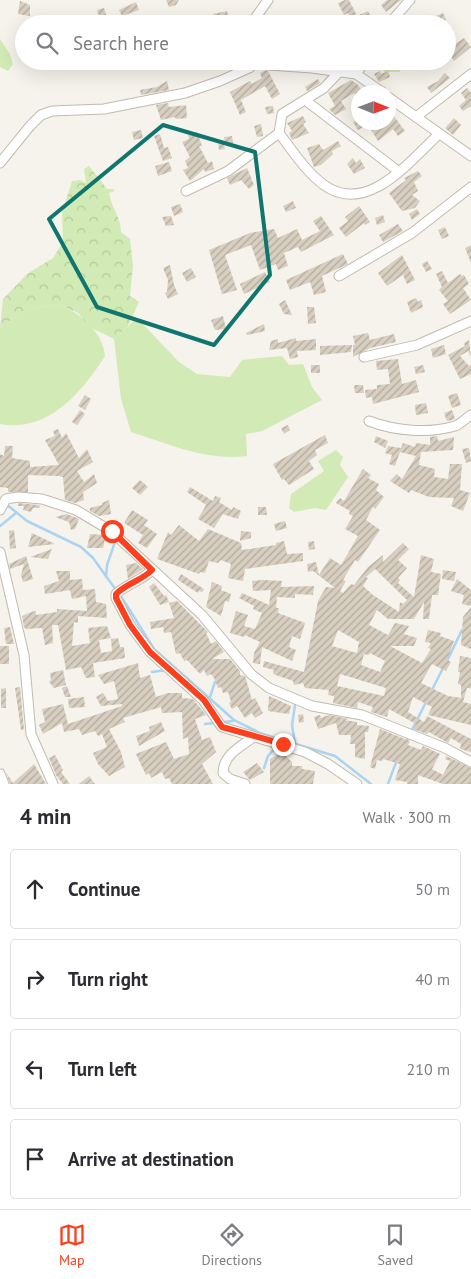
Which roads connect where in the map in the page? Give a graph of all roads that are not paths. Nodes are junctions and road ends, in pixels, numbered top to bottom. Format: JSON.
{"nodes":[{"id":1,"x":268,"y":0,"type":"edge"},
{"id":2,"x":410,"y":0,"type":"edge"},
{"id":3,"x":257,"y":15,"type":"edge"},
{"id":4,"x":397,"y":15,"type":"edge"},
{"id":5,"x":245,"y":70,"type":"edge"},
{"id":6,"x":326,"y":70,"type":"edge"},
{"id":7,"x":359,"y":70,"type":"edge"},
{"id":8,"x":340,"y":72,"type":"junction"},
{"id":9,"x":356,"y":74,"type":"junction"},
{"id":10,"x":471,"y":74,"type":"edge"},
{"id":11,"x":372,"y":85,"type":"edge"},
{"id":12,"x":305,"y":100,"type":"junction"},
{"id":13,"x":396,"y":103,"type":"edge"},
{"id":14,"x":416,"y":117,"type":"junction"},
{"id":15,"x":278,"y":133,"type":"junction"},
{"id":16,"x":439,"y":134,"type":"junction"},
{"id":17,"x":471,"y":156,"type":"edge"},
{"id":18,"x":0,"y":163,"type":"edge"},
{"id":19,"x":398,"y":171,"type":"junction"},
{"id":20,"x":471,"y":187,"type":"edge"},
{"id":21,"x":186,"y":191,"type":"dead end"},
{"id":22,"x":339,"y":276,"type":"dead end"},
{"id":23,"x":471,"y":321,"type":"edge"},
{"id":24,"x":364,"y":357,"type":"dead end"},
{"id":25,"x":471,"y":415,"type":"edge"},
{"id":26,"x":369,"y":421,"type":"dead end"},
{"id":27,"x":3,"y":505,"type":"edge"},
{"id":28,"x":0,"y":552,"type":"edge"},
{"id":29,"x":152,"y":570,"type":"junction"},
{"id":30,"x":254,"y":737,"type":"junction"},
{"id":31,"x":471,"y":762,"type":"edge"},
{"id":32,"x":0,"y":774,"type":"edge"},
{"id":33,"x":4,"y":784,"type":"edge"},
{"id":34,"x":53,"y":784,"type":"edge"},
{"id":35,"x":245,"y":784,"type":"edge"},
{"id":36,"x":357,"y":784,"type":"edge"}],
"edges":[{"from":1,"to":3,"type":"street"},
{"from":2,"to":4,"type":"street"},
{"from":5,"to":18,"type":"street"},
{"from":6,"to":8,"type":"street"},
{"from":7,"to":9,"type":"street"},
{"from":8,"to":9,"type":"street"},
{"from":8,"to":12,"type":"street"},
{"from":9,"to":11,"type":"street"},
{"from":10,"to":14,"type":"street"},
{"from":12,"to":15,"type":"street"},
{"from":12,"to":19,"type":"street"},
{"from":13,"to":14,"type":"street"},
{"from":14,"to":16,"type":"street"},
{"from":15,"to":19,"type":"street"},
{"from":15,"to":21,"type":"street"},
{"from":16,"to":17,"type":"street"},
{"from":16,"to":19,"type":"street"},
{"from":20,"to":22,"type":"street"},
{"from":23,"to":24,"type":"street"},
{"from":25,"to":26,"type":"street"},
{"from":27,"to":29,"type":"street"},
{"from":28,"to":34,"type":"street"},
{"from":29,"to":30,"type":"street"},
{"from":29,"to":31,"type":"street"},
{"from":30,"to":35,"type":"street"},
{"from":30,"to":36,"type":"street"},
{"from":32,"to":33,"type":"street"}]}
